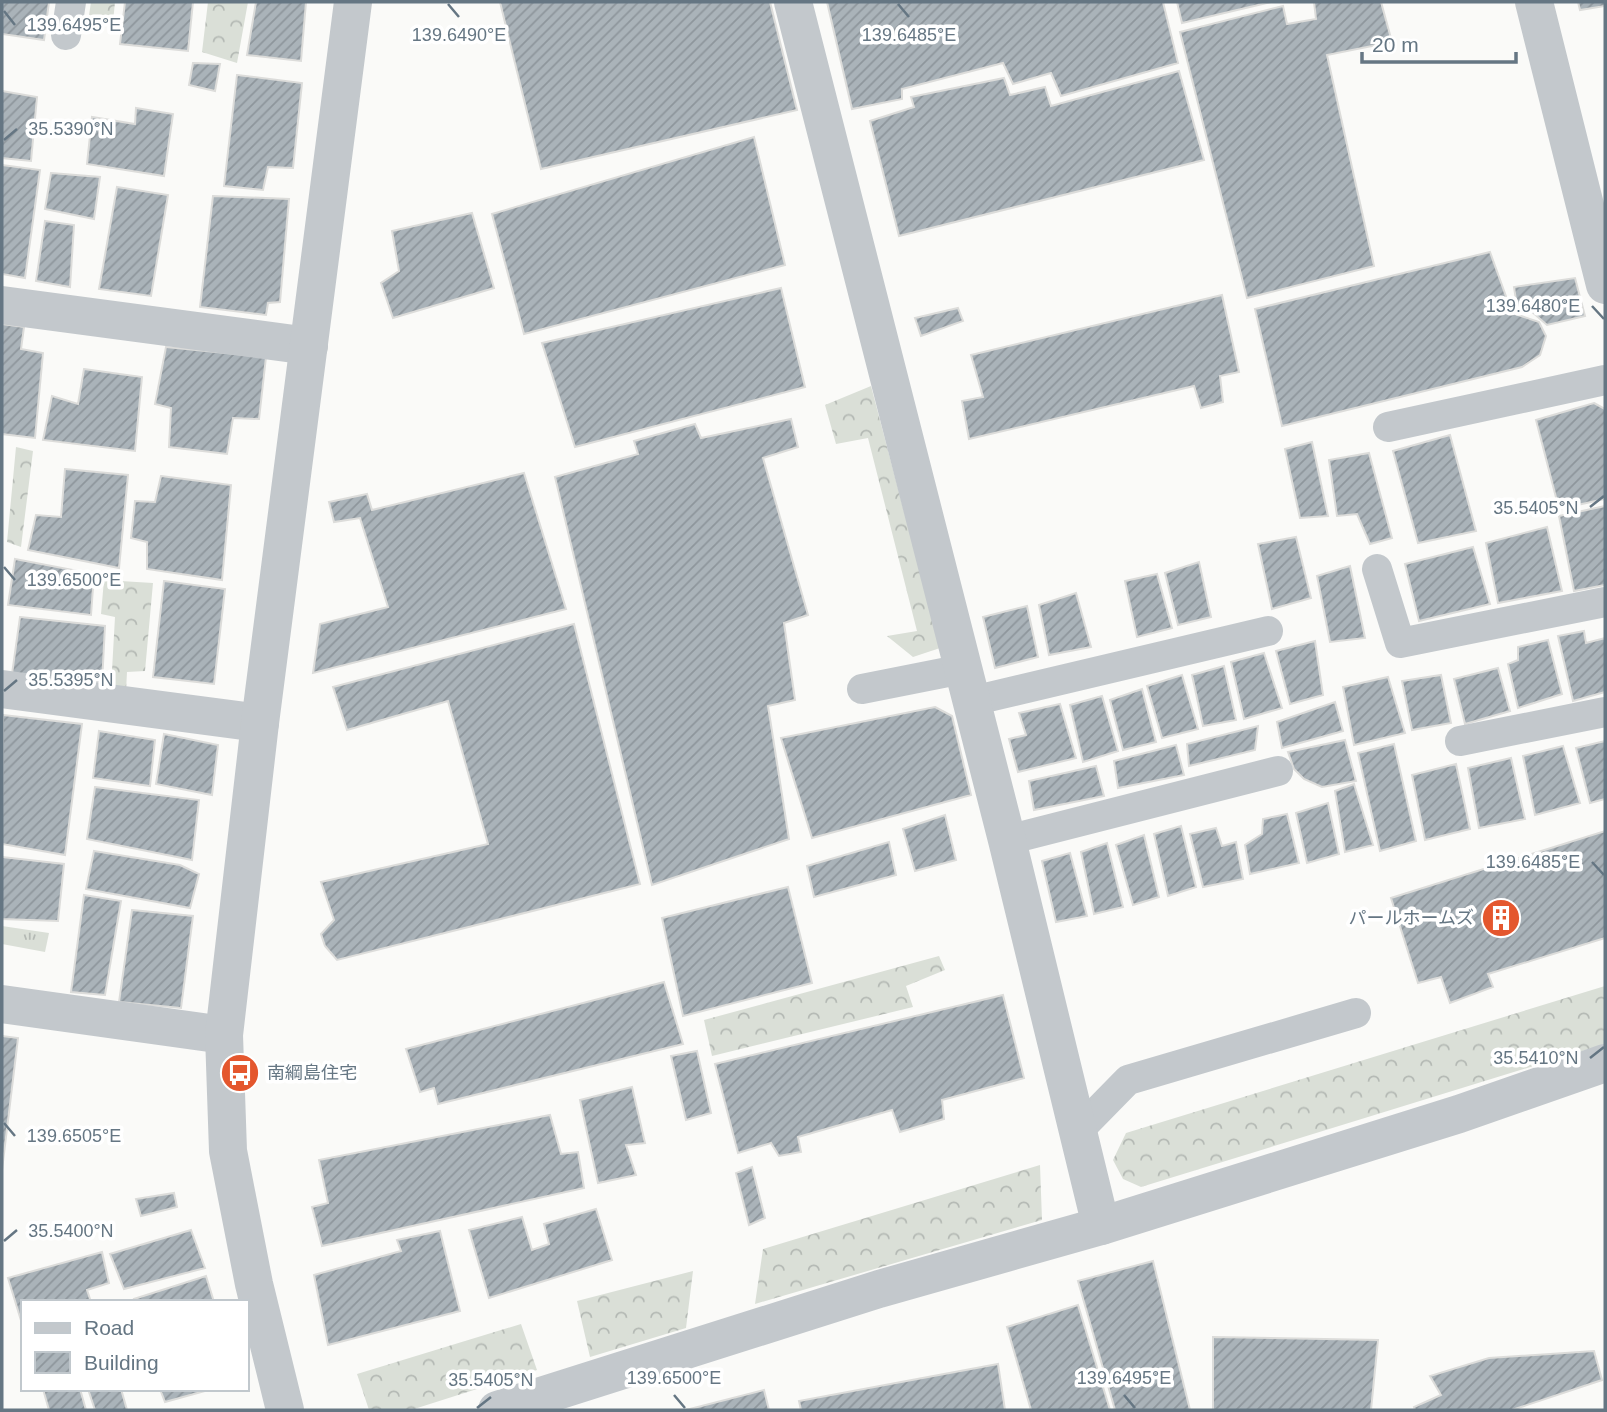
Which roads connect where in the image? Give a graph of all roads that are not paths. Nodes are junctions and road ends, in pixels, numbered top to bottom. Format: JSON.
{"nodes":[{"id":1,"x":71,"y":2,"type":"edge"},
{"id":2,"x":353,"y":2,"type":"edge"},
{"id":3,"x":793,"y":2,"type":"edge"},
{"id":4,"x":1534,"y":2,"type":"edge"},
{"id":5,"x":66,"y":35,"type":"dead end"},
{"id":6,"x":1605,"y":285,"type":"edge"},
{"id":7,"x":2,"y":304,"type":"edge"},
{"id":8,"x":309,"y":346,"type":"junction"},
{"id":9,"x":1605,"y":380,"type":"edge"},
{"id":10,"x":1388,"y":427,"type":"dead end"},
{"id":11,"x":1377,"y":569,"type":"dead end"},
{"id":12,"x":1605,"y":603,"type":"edge"},
{"id":13,"x":1268,"y":631,"type":"dead end"},
{"id":14,"x":967,"y":685,"type":"junction"},
{"id":15,"x":2,"y":689,"type":"edge"},
{"id":16,"x":862,"y":689,"type":"dead end"},
{"id":17,"x":1605,"y":712,"type":"edge"},
{"id":18,"x":260,"y":723,"type":"junction"},
{"id":19,"x":1460,"y":741,"type":"dead end"},
{"id":20,"x":1278,"y":771,"type":"dead end"},
{"id":21,"x":1007,"y":840,"type":"junction"},
{"id":22,"x":2,"y":1004,"type":"edge"},
{"id":23,"x":1356,"y":1013,"type":"dead end"},
{"id":24,"x":224,"y":1035,"type":"junction"},
{"id":25,"x":1605,"y":1063,"type":"edge"},
{"id":26,"x":1077,"y":1130,"type":"junction"},
{"id":27,"x":1101,"y":1226,"type":"junction"},
{"id":28,"x":285,"y":1410,"type":"edge"},
{"id":29,"x":497,"y":1410,"type":"edge"}],
"edges":[{"from":1,"to":5,"type":"lane"},
{"from":2,"to":8,"type":"street"},
{"from":3,"to":14,"type":"street"},
{"from":4,"to":6,"type":"street"},
{"from":7,"to":8,"type":"street"},
{"from":8,"to":18,"type":"street"},
{"from":9,"to":10,"type":"lane"},
{"from":11,"to":12,"type":"lane"},
{"from":13,"to":14,"type":"lane"},
{"from":14,"to":16,"type":"lane"},
{"from":14,"to":21,"type":"street"},
{"from":15,"to":18,"type":"street"},
{"from":17,"to":19,"type":"lane"},
{"from":18,"to":24,"type":"street"},
{"from":20,"to":21,"type":"lane"},
{"from":21,"to":26,"type":"street"},
{"from":22,"to":24,"type":"street"},
{"from":23,"to":26,"type":"lane"},
{"from":24,"to":28,"type":"street"},
{"from":25,"to":27,"type":"street"},
{"from":26,"to":27,"type":"street"},
{"from":27,"to":29,"type":"street"}]}
